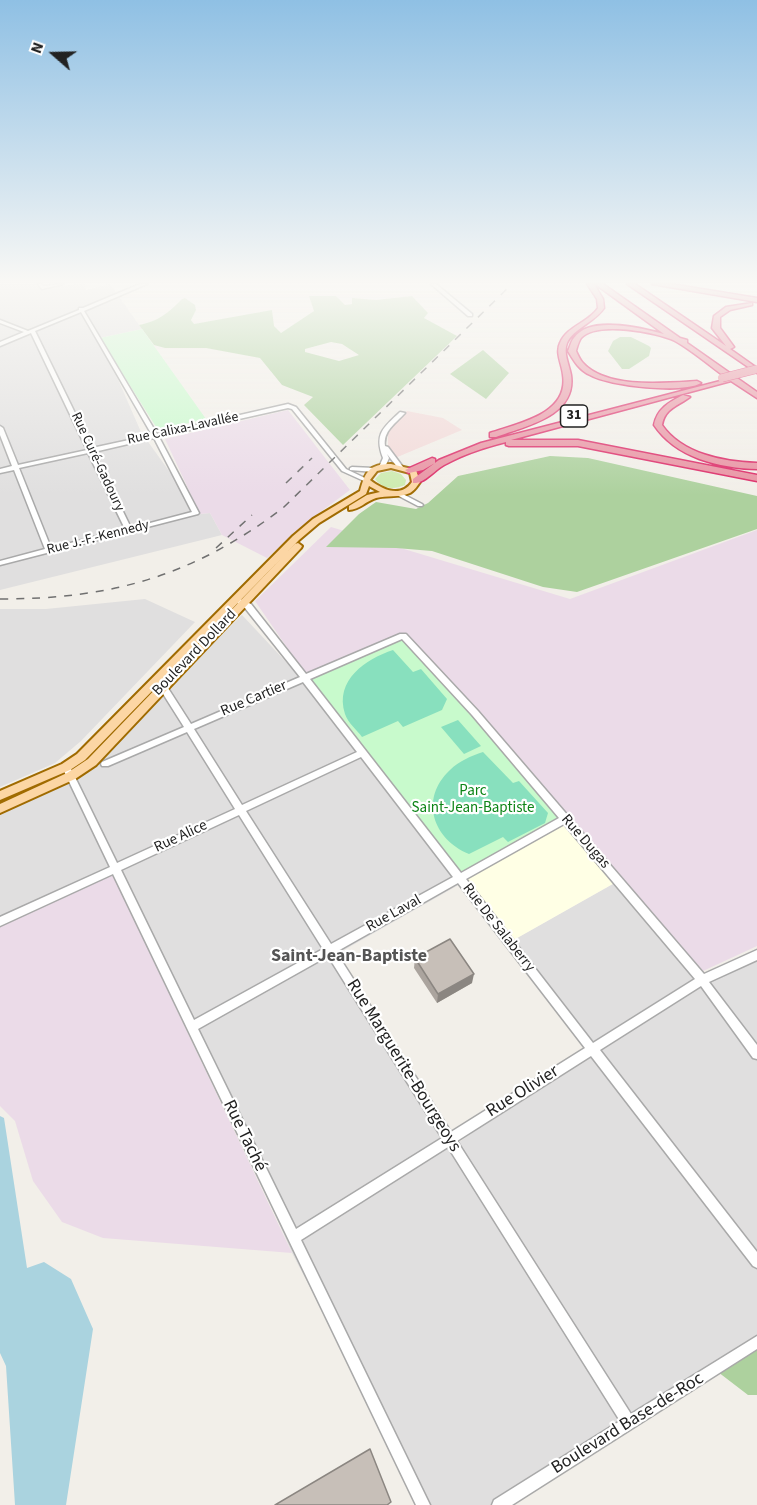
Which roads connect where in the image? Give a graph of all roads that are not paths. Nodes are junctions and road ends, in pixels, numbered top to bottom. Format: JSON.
{"nodes":[{"id":1,"x":41,"y":354,"type":"edge"},
{"id":2,"x":108,"y":354,"type":"edge"},
{"id":3,"x":562,"y":354,"type":"edge"},
{"id":4,"x":574,"y":354,"type":"edge"},
{"id":5,"x":701,"y":354,"type":"edge"},
{"id":6,"x":734,"y":354,"type":"edge"},
{"id":7,"x":736,"y":354,"type":"edge"},
{"id":8,"x":738,"y":357,"type":"junction"},
{"id":9,"x":757,"y":371,"type":"edge"},
{"id":10,"x":702,"y":385,"type":"junction"},
{"id":11,"x":757,"y":396,"type":"edge"},
{"id":12,"x":402,"y":413,"type":"dead end"},
{"id":13,"x":0,"y":428,"type":"edge"},
{"id":14,"x":387,"y":428,"type":"junction"},
{"id":15,"x":155,"y":435,"type":"junction"},
{"id":16,"x":482,"y":442,"type":"junction"},
{"id":17,"x":91,"y":449,"type":"junction"},
{"id":18,"x":340,"y":465,"type":"junction"},
{"id":19,"x":757,"y":466,"type":"edge"},
{"id":20,"x":15,"y":467,"type":"junction"},
{"id":21,"x":378,"y":468,"type":"junction"},
{"id":22,"x":404,"y":468,"type":"junction"},
{"id":23,"x":0,"y":471,"type":"edge"},
{"id":24,"x":757,"y":478,"type":"edge"},
{"id":25,"x":366,"y":480,"type":"junction"},
{"id":26,"x":416,"y":481,"type":"junction"},
{"id":27,"x":410,"y":489,"type":"junction"},
{"id":28,"x":392,"y":493,"type":"junction"},
{"id":29,"x":196,"y":513,"type":"joint"},
{"id":30,"x":129,"y":531,"type":"junction"},
{"id":31,"x":49,"y":551,"type":"junction"},
{"id":32,"x":0,"y":563,"type":"edge"},
{"id":33,"x":239,"y":602,"type":"junction"},
{"id":34,"x":403,"y":636,"type":"joint"},
{"id":35,"x":305,"y":678,"type":"junction"},
{"id":36,"x":159,"y":685,"type":"junction"},
{"id":37,"x":189,"y":727,"type":"junction"},
{"id":38,"x":363,"y":753,"type":"junction"},
{"id":39,"x":105,"y":764,"type":"dead end"},
{"id":40,"x":68,"y":772,"type":"junction"},
{"id":41,"x":0,"y":796,"type":"edge"},
{"id":42,"x":0,"y":809,"type":"edge"},
{"id":43,"x":241,"y":809,"type":"junction"},
{"id":44,"x":565,"y":819,"type":"junction"},
{"id":45,"x":116,"y":867,"type":"junction"},
{"id":46,"x":460,"y":878,"type":"junction"},
{"id":47,"x":0,"y":922,"type":"edge"},
{"id":48,"x":330,"y":950,"type":"junction"},
{"id":49,"x":757,"y":955,"type":"edge"},
{"id":50,"x":702,"y":980,"type":"junction"},
{"id":51,"x":192,"y":1028,"type":"junction"},
{"id":52,"x":592,"y":1049,"type":"junction"},
{"id":53,"x":757,"y":1054,"type":"edge"},
{"id":54,"x":449,"y":1139,"type":"junction"},
{"id":55,"x":293,"y":1238,"type":"junction"},
{"id":56,"x":757,"y":1262,"type":"edge"},
{"id":57,"x":757,"y":1342,"type":"edge"},
{"id":58,"x":629,"y":1423,"type":"junction"},
{"id":59,"x":423,"y":1505,"type":"edge"},
{"id":60,"x":499,"y":1505,"type":"edge"}],
"edges":[{"from":1,"to":17,"type":"street","name":"Rue Curé-Gadoury"},
{"from":2,"to":15,"type":"street"},
{"from":3,"to":16,"type":"highway"},
{"from":4,"to":10,"type":"highway"},
{"from":5,"to":11,"type":"highway"},
{"from":6,"to":8,"type":"highway"},
{"from":7,"to":8,"type":"highway"},
{"from":8,"to":9,"type":"highway"},
{"from":9,"to":10,"type":"highway","number":"31","bridge":true},
{"from":10,"to":16,"type":"highway","number":"31"},
{"from":10,"to":19,"type":"highway"},
{"from":12,"to":14,"type":"street"},
{"from":13,"to":20,"type":"street"},
{"from":14,"to":21,"type":"street"},
{"from":14,"to":22,"type":"street"},
{"from":15,"to":17,"type":"street","name":"Rue Calixa-Lavallée"},
{"from":15,"to":18,"type":"street","name":"Rue Calixa-Lavallée"},
{"from":15,"to":29,"type":"street"},
{"from":16,"to":22,"type":"highway","number":"31"},
{"from":16,"to":24,"type":"highway"},
{"from":16,"to":26,"type":"highway","number":"31"},
{"from":17,"to":20,"type":"street","name":"Rue Calixa-Lavallée"},
{"from":17,"to":30,"type":"street","name":"Rue Curé-Gadoury"},
{"from":18,"to":21,"type":"street"},
{"from":18,"to":25,"type":"street","name":"Rue Calixa-Lavallée"},
{"from":20,"to":23,"type":"street","name":"Rue Calixa-Lavallée"},
{"from":20,"to":31,"type":"street"},
{"from":21,"to":22,"type":"main road"},
{"from":21,"to":25,"type":"main road","name":"Boulevard Dollard"},
{"from":22,"to":26,"type":"main road"},
{"from":25,"to":28,"type":"main road"},
{"from":25,"to":33,"type":"main road","name":"Boulevard Dollard"},
{"from":26,"to":27,"type":"main road"},
{"from":27,"to":28,"type":"main road","name":"Boulevard Dollard"},
{"from":27,"to":28,"type":"street"},
{"from":28,"to":33,"type":"main road","name":"Boulevard Dollard"},
{"from":29,"to":30,"type":"street","name":"Rue J.-F.-Kennedy"},
{"from":30,"to":31,"type":"street","name":"Rue J.-F.-Kennedy"},
{"from":31,"to":32,"type":"street","name":"Rue J.-F.-Kennedy"},
{"from":33,"to":35,"type":"street","name":"Rue De Salaberry"},
{"from":33,"to":36,"type":"main road","name":"Boulevard Dollard"},
{"from":34,"to":35,"type":"street","name":"Rue Cartier"},
{"from":34,"to":44,"type":"street","name":"Rue Dugas"},
{"from":35,"to":37,"type":"street","name":"Rue Cartier"},
{"from":35,"to":38,"type":"street","name":"Rue De Salaberry"},
{"from":36,"to":37,"type":"street","name":"Rue Marguerite-Bourgeoys"},
{"from":36,"to":40,"type":"main road","name":"Boulevard Dollard"},
{"from":37,"to":39,"type":"street","name":"Rue Cartier"},
{"from":37,"to":43,"type":"street","name":"Rue Marguerite-Bourgeoys"},
{"from":38,"to":43,"type":"street","name":"Rue Alice"},
{"from":38,"to":46,"type":"street","name":"Rue De Salaberry"},
{"from":40,"to":41,"type":"main road","name":"Boulevard Dollard"},
{"from":40,"to":42,"type":"main road","name":"Boulevard Dollard"},
{"from":40,"to":45,"type":"street","name":"Rue Taché"},
{"from":43,"to":45,"type":"street","name":"Rue Alice"},
{"from":43,"to":48,"type":"street","name":"Rue Marguerite-Bourgeoys"},
{"from":44,"to":46,"type":"street","name":"Rue Laval"},
{"from":44,"to":50,"type":"street","name":"Rue Dugas"},
{"from":45,"to":47,"type":"street","name":"Rue Alice"},
{"from":45,"to":51,"type":"street","name":"Rue Taché"},
{"from":46,"to":48,"type":"street","name":"Rue Laval"},
{"from":46,"to":52,"type":"street","name":"Rue De Salaberry"},
{"from":48,"to":51,"type":"street","name":"Rue Laval"},
{"from":48,"to":54,"type":"street","name":"Rue Marguerite-Bourgeoys"},
{"from":49,"to":50,"type":"street","name":"Rue Olivier"},
{"from":50,"to":52,"type":"street","name":"Rue Olivier"},
{"from":50,"to":53,"type":"street","name":"Rue Dugas"},
{"from":51,"to":55,"type":"street","name":"Rue Taché"},
{"from":52,"to":54,"type":"street","name":"Rue Olivier"},
{"from":52,"to":56,"type":"street","name":"Rue De Salaberry"},
{"from":54,"to":55,"type":"street","name":"Rue Olivier"},
{"from":54,"to":58,"type":"street","name":"Rue Marguerite-Bourgeoys"},
{"from":55,"to":59,"type":"street","name":"Rue Taché"},
{"from":57,"to":58,"type":"street","name":"Boulevard Base-de-Roc"},
{"from":58,"to":60,"type":"street","name":"Boulevard Base-de-Roc"}]}
